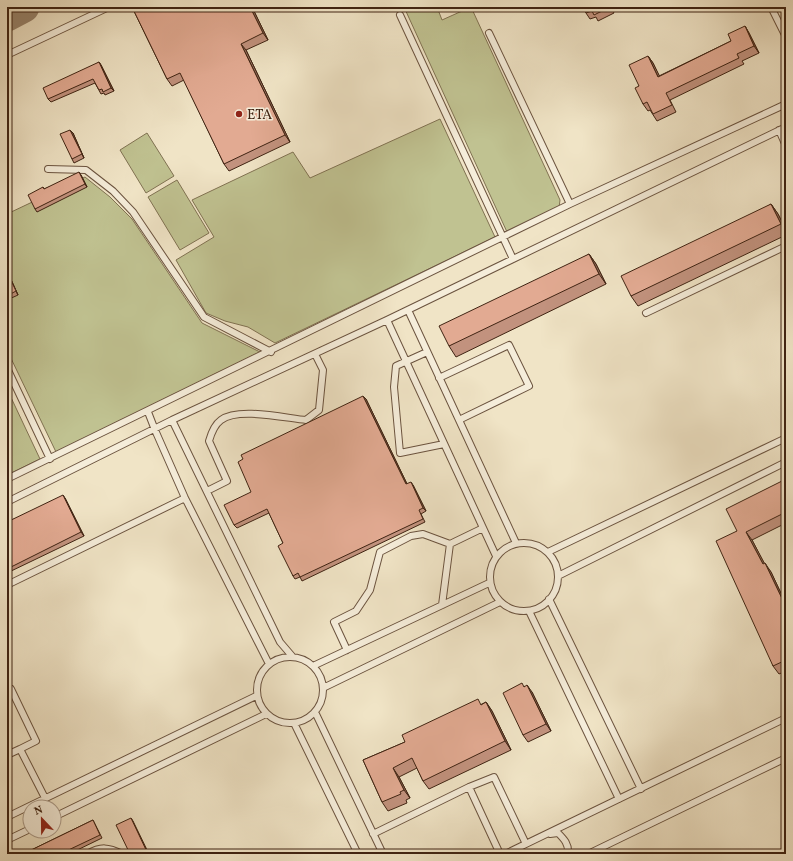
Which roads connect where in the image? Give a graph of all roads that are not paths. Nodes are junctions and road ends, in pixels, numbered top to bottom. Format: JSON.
{"nodes":[{"id":1,"x":109,"y":7,"type":"edge"},
{"id":2,"x":771,"y":7,"type":"edge"},
{"id":3,"x":400,"y":15,"type":"dead end"},
{"id":4,"x":490,"y":33,"type":"dead end"},
{"id":5,"x":786,"y":37,"type":"edge"},
{"id":6,"x":7,"y":55,"type":"edge"},
{"id":7,"x":786,"y":104,"type":"edge"},
{"id":8,"x":786,"y":127,"type":"edge"},
{"id":9,"x":779,"y":130,"type":"junction"},
{"id":10,"x":786,"y":146,"type":"edge"},
{"id":11,"x":48,"y":169,"type":"dead end"},
{"id":12,"x":570,"y":204,"type":"junction"},
{"id":13,"x":503,"y":237,"type":"junction"},
{"id":14,"x":786,"y":246,"type":"edge"},
{"id":15,"x":513,"y":259,"type":"junction"},
{"id":16,"x":408,"y":310,"type":"junction"},
{"id":17,"x":646,"y":313,"type":"dead end"},
{"id":18,"x":387,"y":320,"type":"junction"},
{"id":19,"x":271,"y":352,"type":"junction"},
{"id":20,"x":427,"y":352,"type":"junction"},
{"id":21,"x":315,"y":354,"type":"junction"},
{"id":22,"x":406,"y":362,"type":"junction"},
{"id":23,"x":7,"y":368,"type":"edge"},
{"id":24,"x":439,"y":378,"type":"junction"},
{"id":25,"x":148,"y":412,"type":"junction"},
{"id":26,"x":172,"y":420,"type":"junction"},
{"id":27,"x":459,"y":420,"type":"junction"},
{"id":28,"x":155,"y":430,"type":"junction"},
{"id":29,"x":786,"y":438,"type":"edge"},
{"id":30,"x":444,"y":444,"type":"junction"},
{"id":31,"x":50,"y":459,"type":"junction"},
{"id":32,"x":786,"y":462,"type":"edge"},
{"id":33,"x":7,"y":479,"type":"edge"},
{"id":34,"x":207,"y":491,"type":"junction"},
{"id":35,"x":185,"y":498,"type":"junction"},
{"id":36,"x":7,"y":502,"type":"edge"},
{"id":37,"x":483,"y":528,"type":"junction"},
{"id":38,"x":516,"y":543,"type":"junction"},
{"id":39,"x":450,"y":544,"type":"junction"},
{"id":40,"x":548,"y":552,"type":"junction"},
{"id":41,"x":496,"y":556,"type":"junction"},
{"id":42,"x":558,"y":576,"type":"junction"},
{"id":43,"x":489,"y":583,"type":"junction"},
{"id":44,"x":7,"y":585,"type":"edge"},
{"id":45,"x":549,"y":599,"type":"junction"},
{"id":46,"x":500,"y":602,"type":"junction"},
{"id":47,"x":442,"y":605,"type":"junction"},
{"id":48,"x":529,"y":610,"type":"junction"},
{"id":49,"x":347,"y":650,"type":"junction"},
{"id":50,"x":292,"y":656,"type":"junction"},
{"id":51,"x":269,"y":664,"type":"junction"},
{"id":52,"x":313,"y":666,"type":"junction"},
{"id":53,"x":323,"y":688,"type":"junction"},
{"id":54,"x":11,"y":689,"type":"dead end"},
{"id":55,"x":256,"y":696,"type":"junction"},
{"id":56,"x":315,"y":712,"type":"junction"},
{"id":57,"x":266,"y":714,"type":"junction"},
{"id":58,"x":786,"y":718,"type":"edge"},
{"id":59,"x":294,"y":722,"type":"junction"},
{"id":60,"x":20,"y":749,"type":"junction"},
{"id":61,"x":7,"y":755,"type":"edge"},
{"id":62,"x":786,"y":758,"type":"edge"},
{"id":63,"x":469,"y":787,"type":"junction"},
{"id":64,"x":641,"y":789,"type":"junction"},
{"id":65,"x":45,"y":798,"type":"junction"},
{"id":66,"x":619,"y":799,"type":"junction"},
{"id":67,"x":62,"y":813,"type":"edge"},
{"id":68,"x":7,"y":817,"type":"edge"},
{"id":69,"x":22,"y":833,"type":"edge"},
{"id":70,"x":373,"y":834,"type":"junction"},
{"id":71,"x":549,"y":834,"type":"junction"},
{"id":72,"x":7,"y":840,"type":"edge"},
{"id":73,"x":526,"y":844,"type":"junction"},
{"id":74,"x":87,"y":854,"type":"edge"},
{"id":75,"x":123,"y":854,"type":"edge"},
{"id":76,"x":358,"y":854,"type":"edge"},
{"id":77,"x":383,"y":854,"type":"edge"},
{"id":78,"x":500,"y":854,"type":"edge"},
{"id":79,"x":505,"y":854,"type":"edge"},
{"id":80,"x":568,"y":854,"type":"edge"},
{"id":81,"x":588,"y":854,"type":"edge"}],
"edges":[{"from":1,"to":6,"type":"lane"},
{"from":2,"to":5,"type":"lane"},
{"from":3,"to":13,"type":"lane"},
{"from":4,"to":12,"type":"lane"},
{"from":7,"to":12,"type":"lane"},
{"from":8,"to":9,"type":"lane"},
{"from":9,"to":10,"type":"lane"},
{"from":9,"to":15,"type":"lane"},
{"from":11,"to":19,"type":"lane"},
{"from":12,"to":13,"type":"lane"},
{"from":13,"to":15,"type":"lane"},
{"from":13,"to":19,"type":"lane"},
{"from":14,"to":17,"type":"lane"},
{"from":15,"to":16,"type":"lane"},
{"from":16,"to":18,"type":"lane"},
{"from":16,"to":20,"type":"lane"},
{"from":18,"to":21,"type":"lane"},
{"from":18,"to":22,"type":"lane"},
{"from":19,"to":25,"type":"lane"},
{"from":20,"to":22,"type":"lane"},
{"from":20,"to":24,"type":"lane"},
{"from":21,"to":26,"type":"lane"},
{"from":21,"to":34,"type":"lane"},
{"from":22,"to":30,"type":"lane"},
{"from":22,"to":30,"type":"lane"},
{"from":23,"to":31,"type":"lane"},
{"from":24,"to":27,"type":"lane"},
{"from":24,"to":27,"type":"lane"},
{"from":25,"to":28,"type":"lane"},
{"from":25,"to":31,"type":"lane"},
{"from":26,"to":28,"type":"lane"},
{"from":26,"to":34,"type":"lane"},
{"from":27,"to":38,"type":"lane"},
{"from":28,"to":35,"type":"lane"},
{"from":28,"to":36,"type":"lane"},
{"from":29,"to":40,"type":"lane"},
{"from":30,"to":37,"type":"lane"},
{"from":31,"to":33,"type":"lane"},
{"from":32,"to":42,"type":"lane"},
{"from":34,"to":50,"type":"lane"},
{"from":35,"to":44,"type":"lane"},
{"from":35,"to":51,"type":"lane"},
{"from":37,"to":39,"type":"lane"},
{"from":37,"to":41,"type":"lane"},
{"from":38,"to":40,"type":"lane"},
{"from":38,"to":41,"type":"lane"},
{"from":39,"to":47,"type":"lane"},
{"from":39,"to":49,"type":"lane"},
{"from":40,"to":42,"type":"lane"},
{"from":41,"to":43,"type":"lane"},
{"from":42,"to":45,"type":"lane"},
{"from":43,"to":46,"type":"lane"},
{"from":43,"to":47,"type":"lane"},
{"from":45,"to":48,"type":"lane"},
{"from":45,"to":64,"type":"lane"},
{"from":46,"to":48,"type":"lane"},
{"from":46,"to":53,"type":"lane"},
{"from":47,"to":49,"type":"lane"},
{"from":48,"to":66,"type":"lane"},
{"from":49,"to":52,"type":"lane"},
{"from":50,"to":51,"type":"lane"},
{"from":50,"to":52,"type":"lane"},
{"from":51,"to":55,"type":"lane"},
{"from":52,"to":53,"type":"lane"},
{"from":53,"to":56,"type":"lane"},
{"from":54,"to":60,"type":"lane"},
{"from":55,"to":57,"type":"lane"},
{"from":55,"to":65,"type":"lane"},
{"from":56,"to":59,"type":"lane"},
{"from":56,"to":70,"type":"lane"},
{"from":57,"to":59,"type":"lane"},
{"from":57,"to":67,"type":"lane"},
{"from":58,"to":64,"type":"lane"},
{"from":59,"to":76,"type":"lane"},
{"from":60,"to":61,"type":"lane"},
{"from":60,"to":65,"type":"lane"},
{"from":62,"to":81,"type":"lane"},
{"from":63,"to":70,"type":"lane"},
{"from":63,"to":73,"type":"lane"},
{"from":63,"to":78,"type":"lane"},
{"from":64,"to":66,"type":"lane"},
{"from":65,"to":68,"type":"lane"},
{"from":66,"to":71,"type":"lane"},
{"from":69,"to":72,"type":"lane"},
{"from":70,"to":77,"type":"lane"},
{"from":71,"to":73,"type":"lane"},
{"from":71,"to":80,"type":"lane"},
{"from":73,"to":79,"type":"lane"},
{"from":74,"to":75,"type":"lane"}]}
